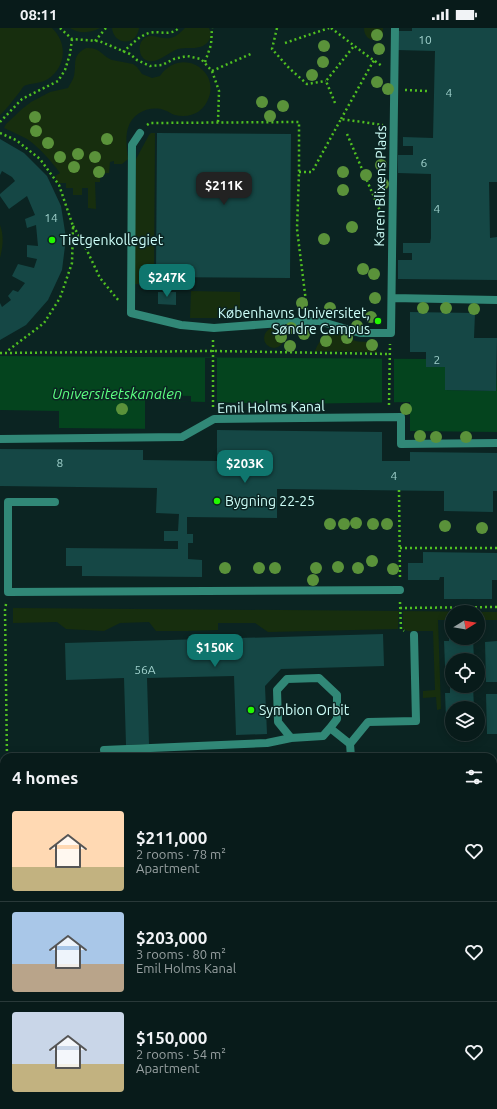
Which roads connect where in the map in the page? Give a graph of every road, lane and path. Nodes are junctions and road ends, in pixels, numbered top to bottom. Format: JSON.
{"nodes":[{"id":1,"x":60,"y":28,"type":"edge"},
{"id":2,"x":106,"y":28,"type":"edge"},
{"id":3,"x":179,"y":28,"type":"edge"},
{"id":4,"x":212,"y":28,"type":"edge"},
{"id":5,"x":277,"y":28,"type":"edge"},
{"id":6,"x":330,"y":28,"type":"edge"},
{"id":7,"x":395,"y":28,"type":"edge"},
{"id":8,"x":72,"y":39,"type":"junction"},
{"id":9,"x":94,"y":41,"type":"junction"},
{"id":10,"x":285,"y":43,"type":"dead end"},
{"id":11,"x":354,"y":46,"type":"junction"},
{"id":12,"x":123,"y":52,"type":"junction"},
{"id":13,"x":253,"y":54,"type":"dead end"},
{"id":14,"x":374,"y":60,"type":"junction"},
{"id":15,"x":205,"y":63,"type":"junction"},
{"id":16,"x":212,"y":71,"type":"junction"},
{"id":17,"x":395,"y":73,"type":"junction"},
{"id":18,"x":326,"y":81,"type":"junction"},
{"id":19,"x":394,"y":90,"type":"junction"},
{"id":20,"x":427,"y":91,"type":"dead end"},
{"id":21,"x":335,"y":103,"type":"dead end"},
{"id":22,"x":342,"y":119,"type":"junction"},
{"id":23,"x":0,"y":122,"type":"edge"},
{"id":24,"x":218,"y":122,"type":"junction"},
{"id":25,"x":394,"y":126,"type":"junction"},
{"id":26,"x":0,"y":133,"type":"edge"},
{"id":27,"x":140,"y":133,"type":"joint"},
{"id":28,"x":347,"y":134,"type":"dead end"},
{"id":29,"x":299,"y":172,"type":"junction"},
{"id":30,"x":380,"y":211,"type":"dead end"},
{"id":31,"x":73,"y":226,"type":"junction"},
{"id":32,"x":392,"y":298,"type":"junction"},
{"id":33,"x":497,"y":300,"type":"edge"},
{"id":34,"x":131,"y":313,"type":"junction"},
{"id":35,"x":308,"y":321,"type":"junction"},
{"id":36,"x":0,"y":353,"type":"edge"},
{"id":37,"x":5,"y":353,"type":"junction"},
{"id":38,"x":213,"y":354,"type":"dead end"},
{"id":39,"x":389,"y":418,"type":"junction"},
{"id":40,"x":214,"y":420,"type":"junction"},
{"id":41,"x":0,"y":439,"type":"edge"},
{"id":42,"x":497,"y":443,"type":"edge"},
{"id":43,"x":399,"y":490,"type":"dead end"},
{"id":44,"x":55,"y":502,"type":"dead end"},
{"id":45,"x":400,"y":548,"type":"junction"},
{"id":46,"x":497,"y":548,"type":"edge"},
{"id":47,"x":400,"y":590,"type":"junction"},
{"id":48,"x":4,"y":592,"type":"edge"},
{"id":49,"x":497,"y":607,"type":"edge"},
{"id":50,"x":400,"y":608,"type":"junction"},
{"id":51,"x":414,"y":635,"type":"joint"},
{"id":52,"x":330,"y":728,"type":"junction"},
{"id":53,"x":291,"y":738,"type":"junction"},
{"id":54,"x":350,"y":744,"type":"junction"},
{"id":55,"x":104,"y":750,"type":"dead end"},
{"id":56,"x":7,"y":753,"type":"edge"},
{"id":57,"x":351,"y":753,"type":"edge"}],
"edges":[{"from":1,"to":8,"type":"path"},
{"from":2,"to":9,"type":"path"},
{"from":3,"to":12,"type":"path"},
{"from":4,"to":15,"type":"path"},
{"from":5,"to":18,"type":"path"},
{"from":6,"to":10,"type":"path"},
{"from":6,"to":11,"type":"path"},
{"from":7,"to":17,"type":"street","name":"Karen Blixens Plads"},
{"from":8,"to":9,"type":"path"},
{"from":8,"to":23,"type":"path"},
{"from":9,"to":12,"type":"path"},
{"from":11,"to":14,"type":"path"},
{"from":11,"to":18,"type":"path"},
{"from":12,"to":15,"type":"path"},
{"from":13,"to":16,"type":"path"},
{"from":14,"to":17,"type":"path"},
{"from":14,"to":22,"type":"path"},
{"from":15,"to":16,"type":"path"},
{"from":16,"to":24,"type":"path"},
{"from":17,"to":19,"type":"street","name":"Karen Blixens Plads"},
{"from":18,"to":21,"type":"path"},
{"from":19,"to":20,"type":"path"},
{"from":19,"to":25,"type":"street","name":"Karen Blixens Plads"},
{"from":22,"to":25,"type":"path"},
{"from":22,"to":29,"type":"path"},
{"from":24,"to":27,"type":"path"},
{"from":24,"to":29,"type":"path"},
{"from":25,"to":32,"type":"street","name":"Karen Blixens Plads"},
{"from":26,"to":31,"type":"path"},
{"from":27,"to":34,"type":"street"},
{"from":28,"to":30,"type":"path"},
{"from":29,"to":35,"type":"path"},
{"from":31,"to":34,"type":"path"},
{"from":31,"to":37,"type":"path"},
{"from":32,"to":33,"type":"street"},
{"from":32,"to":35,"type":"street","name":"Karen Blixens Plads"},
{"from":34,"to":35,"type":"street"},
{"from":36,"to":37,"type":"path"},
{"from":37,"to":39,"type":"path"},
{"from":38,"to":40,"type":"path"},
{"from":39,"to":40,"type":"street","name":"Emil Holms Kanal"},
{"from":39,"to":42,"type":"street"},
{"from":40,"to":41,"type":"street","name":"Emil Holms Kanal"},
{"from":43,"to":45,"type":"path"},
{"from":44,"to":48,"type":"street"},
{"from":45,"to":46,"type":"path"},
{"from":45,"to":47,"type":"path"},
{"from":47,"to":48,"type":"street"},
{"from":47,"to":50,"type":"path"},
{"from":48,"to":56,"type":"path"},
{"from":49,"to":50,"type":"path"},
{"from":50,"to":51,"type":"path"},
{"from":51,"to":54,"type":"street"},
{"from":52,"to":53,"type":"street"},
{"from":52,"to":53,"type":"street"},
{"from":52,"to":54,"type":"street"},
{"from":53,"to":55,"type":"street"},
{"from":54,"to":57,"type":"street"}]}
